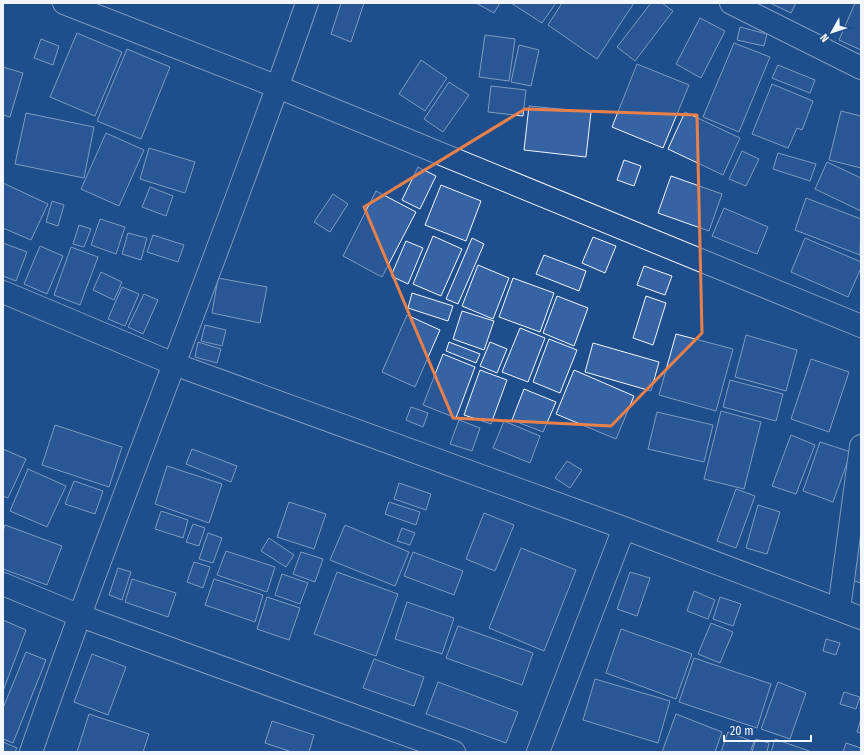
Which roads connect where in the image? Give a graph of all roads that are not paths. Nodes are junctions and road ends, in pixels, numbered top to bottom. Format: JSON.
{"nodes":[{"id":1,"x":64,"y":3,"type":"edge"},
{"id":2,"x":307,"y":3,"type":"edge"},
{"id":3,"x":731,"y":3,"type":"edge"},
{"id":4,"x":861,"y":68,"type":"edge"},
{"id":5,"x":278,"y":87,"type":"junction"},
{"id":6,"x":3,"y":292,"type":"edge"},
{"id":7,"x":861,"y":326,"type":"edge"},
{"id":8,"x":174,"y":364,"type":"junction"},
{"id":9,"x":861,"y":446,"type":"edge"},
{"id":10,"x":624,"y":528,"type":"junction"},
{"id":11,"x":3,"y":584,"type":"edge"},
{"id":12,"x":839,"y":609,"type":"junction"},
{"id":13,"x":78,"y":615,"type":"junction"},
{"id":14,"x":861,"y":618,"type":"edge"},
{"id":15,"x":31,"y":752,"type":"edge"},
{"id":16,"x":454,"y":752,"type":"edge"},
{"id":17,"x":538,"y":752,"type":"edge"}],
"edges":[{"from":1,"to":5,"type":"street"},
{"from":2,"to":5,"type":"street"},
{"from":3,"to":4,"type":"street"},
{"from":5,"to":7,"type":"street"},
{"from":5,"to":8,"type":"street"},
{"from":6,"to":8,"type":"street"},
{"from":8,"to":10,"type":"street"},
{"from":8,"to":13,"type":"street"},
{"from":9,"to":12,"type":"street"},
{"from":10,"to":12,"type":"street"},
{"from":10,"to":17,"type":"street"},
{"from":11,"to":13,"type":"street"},
{"from":12,"to":14,"type":"street"},
{"from":13,"to":15,"type":"street"},
{"from":13,"to":16,"type":"street"}]}
